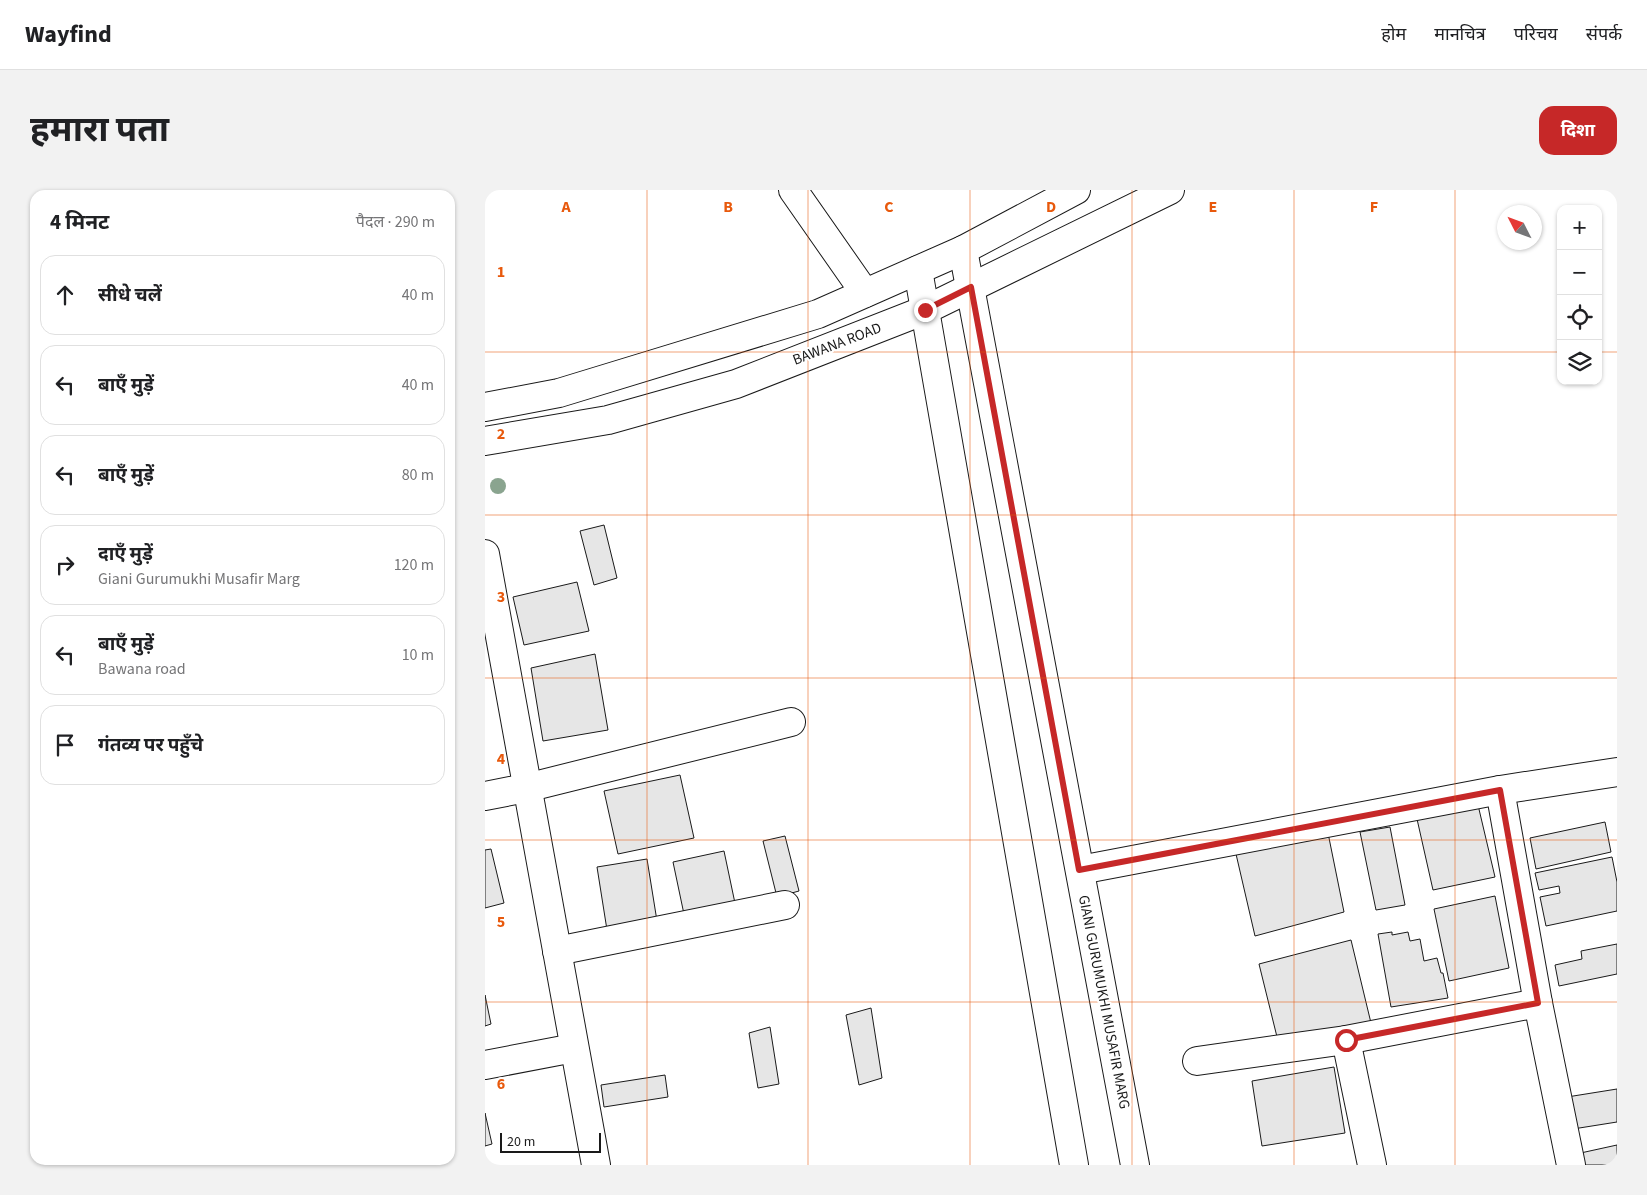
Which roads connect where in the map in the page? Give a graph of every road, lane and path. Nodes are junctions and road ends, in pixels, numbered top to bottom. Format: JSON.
{"nodes":[{"id":1,"x":793,"y":190,"type":"edge"},
{"id":2,"x":1170,"y":190,"type":"edge"},
{"id":3,"x":1067,"y":192,"type":"edge"},
{"id":4,"x":963,"y":250,"type":"junction"},
{"id":5,"x":918,"y":270,"type":"junction"},
{"id":6,"x":971,"y":287,"type":"junction"},
{"id":7,"x":865,"y":293,"type":"junction"},
{"id":8,"x":925,"y":310,"type":"junction"},
{"id":9,"x":485,"y":407,"type":"edge"},
{"id":10,"x":485,"y":441,"type":"edge"},
{"id":11,"x":485,"y":554,"type":"edge"},
{"id":12,"x":791,"y":722,"type":"dead end"},
{"id":13,"x":1617,"y":772,"type":"edge"},
{"id":14,"x":527,"y":788,"type":"junction"},
{"id":15,"x":1500,"y":790,"type":"junction"},
{"id":16,"x":485,"y":796,"type":"edge"},
{"id":17,"x":1079,"y":870,"type":"junction"},
{"id":18,"x":785,"y":905,"type":"dead end"},
{"id":19,"x":557,"y":951,"type":"junction"},
{"id":20,"x":1538,"y":1003,"type":"junction"},
{"id":21,"x":1346,"y":1040,"type":"junction"},
{"id":22,"x":574,"y":1048,"type":"junction"},
{"id":23,"x":1197,"y":1061,"type":"dead end"},
{"id":24,"x":485,"y":1064,"type":"edge"},
{"id":25,"x":596,"y":1165,"type":"edge"},
{"id":26,"x":1074,"y":1165,"type":"edge"},
{"id":27,"x":1135,"y":1165,"type":"edge"},
{"id":28,"x":1372,"y":1165,"type":"edge"},
{"id":29,"x":1571,"y":1165,"type":"edge"}],
"edges":[{"from":1,"to":7,"type":"street"},
{"from":2,"to":6,"type":"street","name":"BAWANA ROAD"},
{"from":3,"to":4,"type":"street"},
{"from":4,"to":5,"type":"street"},
{"from":4,"to":6,"type":"street","name":"GIANI GURUMUKHI MUSAFIR MARG"},
{"from":5,"to":7,"type":"street"},
{"from":5,"to":8,"type":"street"},
{"from":6,"to":8,"type":"street","name":"BAWANA ROAD"},
{"from":6,"to":17,"type":"street","name":"GIANI GURUMUKHI MUSAFIR MARG"},
{"from":7,"to":9,"type":"street"},
{"from":8,"to":10,"type":"street","name":"BAWANA ROAD"},
{"from":8,"to":26,"type":"street"},
{"from":11,"to":14,"type":"street"},
{"from":12,"to":14,"type":"street"},
{"from":13,"to":15,"type":"street"},
{"from":14,"to":16,"type":"street"},
{"from":14,"to":19,"type":"street"},
{"from":15,"to":17,"type":"street"},
{"from":15,"to":20,"type":"street"},
{"from":17,"to":27,"type":"street","name":"GIANI GURUMUKHI MUSAFIR MARG"},
{"from":18,"to":19,"type":"street"},
{"from":19,"to":22,"type":"street"},
{"from":20,"to":21,"type":"street"},
{"from":20,"to":29,"type":"street"},
{"from":21,"to":23,"type":"street"},
{"from":21,"to":28,"type":"street"},
{"from":22,"to":24,"type":"street"},
{"from":22,"to":25,"type":"street"}]}
